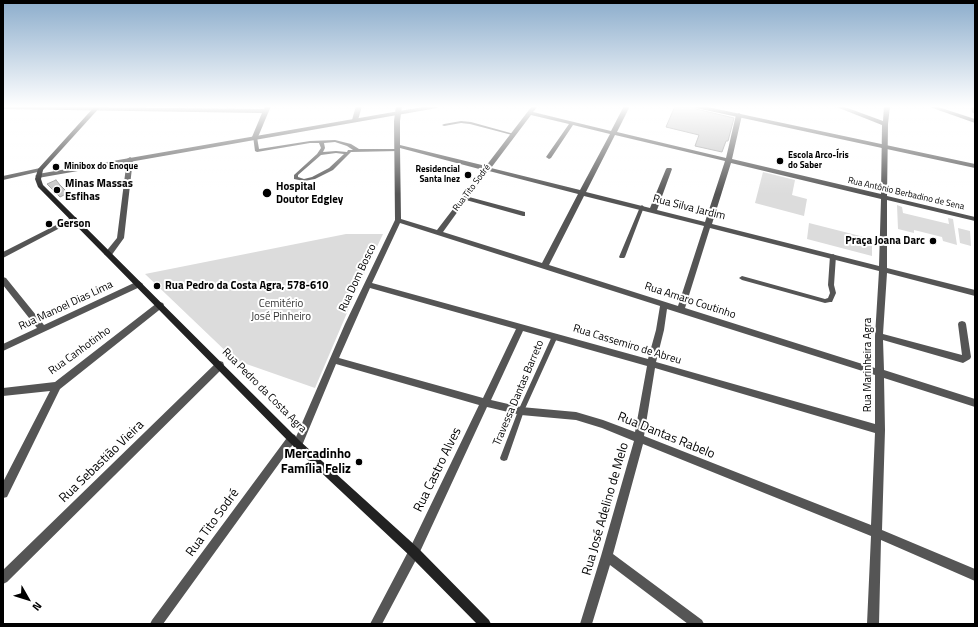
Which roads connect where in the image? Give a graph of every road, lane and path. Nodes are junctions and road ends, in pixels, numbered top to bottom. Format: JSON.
{"nodes":[{"id":1,"x":72,"y":135,"type":"edge"},
{"id":2,"x":260,"y":135,"type":"edge"},
{"id":3,"x":398,"y":135,"type":"edge"},
{"id":4,"x":511,"y":135,"type":"edge"},
{"id":5,"x":564,"y":135,"type":"edge"},
{"id":6,"x":613,"y":135,"type":"edge"},
{"id":7,"x":620,"y":135,"type":"edge"},
{"id":8,"x":734,"y":135,"type":"edge"},
{"id":9,"x":832,"y":135,"type":"edge"},
{"id":10,"x":885,"y":135,"type":"edge"},
{"id":11,"x":255,"y":136,"type":"junction"},
{"id":12,"x":321,"y":142,"type":"junction"},
{"id":13,"x":886,"y":147,"type":"junction"},
{"id":14,"x":398,"y":148,"type":"junction"},
{"id":15,"x":357,"y":150,"type":"junction"},
{"id":16,"x":347,"y":153,"type":"junction"},
{"id":17,"x":320,"y":154,"type":"junction"},
{"id":18,"x":549,"y":157,"type":"dead end"},
{"id":19,"x":130,"y":159,"type":"junction"},
{"id":20,"x":729,"y":160,"type":"junction"},
{"id":21,"x":975,"y":166,"type":"edge"},
{"id":22,"x":486,"y":169,"type":"junction"},
{"id":23,"x":669,"y":170,"type":"dead end"},
{"id":24,"x":39,"y":173,"type":"junction"},
{"id":25,"x":3,"y":178,"type":"edge"},
{"id":26,"x":584,"y":192,"type":"junction"},
{"id":27,"x":465,"y":198,"type":"junction"},
{"id":28,"x":885,"y":198,"type":"junction"},
{"id":29,"x":642,"y":207,"type":"junction"},
{"id":30,"x":653,"y":210,"type":"junction"},
{"id":31,"x":523,"y":214,"type":"dead end"},
{"id":32,"x":74,"y":219,"type":"junction"},
{"id":33,"x":398,"y":220,"type":"junction"},
{"id":34,"x":975,"y":220,"type":"edge"},
{"id":35,"x":708,"y":224,"type":"junction"},
{"id":36,"x":438,"y":233,"type":"junction"},
{"id":37,"x":108,"y":254,"type":"junction"},
{"id":38,"x":3,"y":255,"type":"edge"},
{"id":39,"x":833,"y":256,"type":"junction"},
{"id":40,"x":622,"y":257,"type":"dead end"},
{"id":41,"x":544,"y":267,"type":"junction"},
{"id":42,"x":883,"y":270,"type":"junction"},
{"id":43,"x":742,"y":278,"type":"dead end"},
{"id":44,"x":3,"y":280,"type":"edge"},
{"id":45,"x":139,"y":284,"type":"junction"},
{"id":46,"x":368,"y":284,"type":"junction"},
{"id":47,"x":975,"y":293,"type":"edge"},
{"id":48,"x":160,"y":305,"type":"junction"},
{"id":49,"x":664,"y":305,"type":"junction"},
{"id":50,"x":680,"y":310,"type":"junction"},
{"id":51,"x":962,"y":324,"type":"dead end"},
{"id":52,"x":521,"y":327,"type":"junction"},
{"id":53,"x":42,"y":329,"type":"junction"},
{"id":54,"x":555,"y":336,"type":"junction"},
{"id":55,"x":879,"y":336,"type":"junction"},
{"id":56,"x":3,"y":348,"type":"edge"},
{"id":57,"x":334,"y":360,"type":"junction"},
{"id":58,"x":220,"y":365,"type":"junction"},
{"id":59,"x":651,"y":365,"type":"junction"},
{"id":60,"x":879,"y":372,"type":"junction"},
{"id":61,"x":57,"y":386,"type":"junction"},
{"id":62,"x":3,"y":392,"type":"edge"},
{"id":63,"x":486,"y":403,"type":"junction"},
{"id":64,"x":975,"y":403,"type":"edge"},
{"id":65,"x":521,"y":411,"type":"junction"},
{"id":66,"x":880,"y":430,"type":"junction"},
{"id":67,"x":638,"y":440,"type":"junction"},
{"id":68,"x":295,"y":442,"type":"junction"},
{"id":69,"x":504,"y":458,"type":"dead end"},
{"id":70,"x":3,"y":493,"type":"edge"},
{"id":71,"x":877,"y":533,"type":"junction"},
{"id":72,"x":414,"y":552,"type":"junction"},
{"id":73,"x":607,"y":556,"type":"junction"},
{"id":74,"x":975,"y":575,"type":"edge"},
{"id":75,"x":3,"y":578,"type":"edge"},
{"id":76,"x":156,"y":624,"type":"edge"},
{"id":77,"x":376,"y":624,"type":"edge"},
{"id":78,"x":485,"y":624,"type":"edge"},
{"id":79,"x":586,"y":624,"type":"edge"},
{"id":80,"x":698,"y":624,"type":"edge"},
{"id":81,"x":873,"y":624,"type":"edge"}],
"edges":[{"from":1,"to":24,"type":"main road"},
{"from":2,"to":11,"type":"street"},
{"from":3,"to":14,"type":"street","name":"Rua Dom Bosco"},
{"from":4,"to":22,"type":"street","name":"Rua Tito Sodré"},
{"from":5,"to":18,"type":"street"},
{"from":6,"to":26,"type":"street"},
{"from":7,"to":20,"type":"street","name":"Rua Antônio Berbadino de Sena"},
{"from":8,"to":20,"type":"street"},
{"from":9,"to":13,"type":"street"},
{"from":10,"to":13,"type":"street","name":"Rua Marinheira Agra"},
{"from":11,"to":12,"type":"lane"},
{"from":11,"to":19,"type":"street"},
{"from":12,"to":15,"type":"lane"},
{"from":12,"to":17,"type":"lane"},
{"from":13,"to":21,"type":"street"},
{"from":13,"to":28,"type":"street","name":"Rua Marinheira Agra"},
{"from":14,"to":15,"type":"lane"},
{"from":14,"to":22,"type":"street","name":"Rua Silva Jardim"},
{"from":14,"to":33,"type":"street","name":"Rua Dom Bosco"},
{"from":15,"to":16,"type":"lane"},
{"from":16,"to":17,"type":"lane"},
{"from":16,"to":17,"type":"lane"},
{"from":19,"to":24,"type":"street"},
{"from":19,"to":37,"type":"street"},
{"from":20,"to":28,"type":"street","name":"Rua Antônio Berbadino de Sena"},
{"from":20,"to":35,"type":"street"},
{"from":22,"to":26,"type":"street","name":"Rua Silva Jardim"},
{"from":22,"to":27,"type":"street","name":"Rua Tito Sodré"},
{"from":23,"to":30,"type":"street"},
{"from":24,"to":25,"type":"street"},
{"from":24,"to":32,"type":"main road","name":"Rua Pedro da Costa Agra"},
{"from":26,"to":29,"type":"street","name":"Rua Silva Jardim"},
{"from":26,"to":41,"type":"street"},
{"from":27,"to":31,"type":"street"},
{"from":27,"to":36,"type":"street","name":"Rua Tito Sodré"},
{"from":28,"to":34,"type":"street","name":"Rua Antônio Berbadino de Sena"},
{"from":28,"to":42,"type":"street","name":"Rua Marinheira Agra"},
{"from":29,"to":30,"type":"street","name":"Rua Silva Jardim"},
{"from":29,"to":40,"type":"lane"},
{"from":30,"to":35,"type":"street","name":"Rua Silva Jardim"},
{"from":32,"to":37,"type":"main road","name":"Rua Pedro da Costa Agra"},
{"from":32,"to":38,"type":"street"},
{"from":33,"to":36,"type":"street","name":"Rua Amaro Coutinho"},
{"from":33,"to":46,"type":"street","name":"Rua Dom Bosco"},
{"from":35,"to":39,"type":"street","name":"Rua Silva Jardim"},
{"from":35,"to":50,"type":"street"},
{"from":36,"to":41,"type":"street","name":"Rua Amaro Coutinho"},
{"from":37,"to":45,"type":"main road","name":"Rua Pedro da Costa Agra"},
{"from":39,"to":42,"type":"street","name":"Rua Silva Jardim"},
{"from":39,"to":43,"type":"lane"},
{"from":41,"to":49,"type":"street","name":"Rua Amaro Coutinho"},
{"from":42,"to":47,"type":"street","name":"Rua Silva Jardim"},
{"from":42,"to":55,"type":"street","name":"Rua Marinheira Agra"},
{"from":44,"to":53,"type":"street"},
{"from":45,"to":48,"type":"main road","name":"Rua Pedro da Costa Agra"},
{"from":45,"to":53,"type":"street","name":"Rua Manoel Dias Lima"},
{"from":46,"to":52,"type":"street","name":"Rua Cassemiro de Abreu"},
{"from":46,"to":57,"type":"street","name":"Rua Dom Bosco"},
{"from":48,"to":58,"type":"main road","name":"Rua Pedro da Costa Agra"},
{"from":48,"to":61,"type":"street","name":"Rua Canhotinho"},
{"from":49,"to":50,"type":"street","name":"Rua Amaro Coutinho"},
{"from":49,"to":59,"type":"street","name":"Rua José Adelino de Melo"},
{"from":50,"to":60,"type":"street","name":"Rua Amaro Coutinho"},
{"from":51,"to":55,"type":"street"},
{"from":52,"to":54,"type":"street","name":"Rua Cassemiro de Abreu"},
{"from":52,"to":63,"type":"street","name":"Rua Castro Alves"},
{"from":53,"to":56,"type":"street","name":"Rua Manoel Dias Lima"},
{"from":54,"to":59,"type":"street","name":"Rua Cassemiro de Abreu"},
{"from":54,"to":65,"type":"lane","name":"Travessa Dantas Barreto"},
{"from":55,"to":60,"type":"street","name":"Rua Marinheira Agra"},
{"from":57,"to":63,"type":"street","name":"Rua Dantas Rabelo"},
{"from":57,"to":68,"type":"street","name":"Rua Dom Bosco"},
{"from":58,"to":68,"type":"main road","name":"Rua Pedro da Costa Agra"},
{"from":58,"to":75,"type":"street","name":"Rua Sebastião Vieira"},
{"from":59,"to":66,"type":"street","name":"Rua Cassemiro de Abreu"},
{"from":59,"to":67,"type":"street","name":"Rua José Adelino de Melo"},
{"from":60,"to":64,"type":"street","name":"Rua Amaro Coutinho"},
{"from":60,"to":66,"type":"street","name":"Rua Marinheira Agra"},
{"from":61,"to":62,"type":"street","name":"Rua Canhotinho"},
{"from":61,"to":70,"type":"street"},
{"from":63,"to":65,"type":"street","name":"Rua Dantas Rabelo"},
{"from":63,"to":72,"type":"street","name":"Rua Castro Alves"},
{"from":65,"to":67,"type":"street","name":"Rua Dantas Rabelo"},
{"from":65,"to":69,"type":"lane","name":"Travessa Dantas Barreto"},
{"from":66,"to":71,"type":"street","name":"Rua Marinheira Agra"},
{"from":67,"to":71,"type":"street","name":"Rua Dantas Rabelo"},
{"from":67,"to":73,"type":"street","name":"Rua José Adelino de Melo"},
{"from":68,"to":72,"type":"main road","name":"Rua Pedro da Costa Agra"},
{"from":68,"to":76,"type":"street","name":"Rua Tito Sodré"},
{"from":71,"to":74,"type":"street","name":"Rua Dantas Rabelo"},
{"from":71,"to":81,"type":"street","name":"Rua Marinheira Agra"},
{"from":72,"to":77,"type":"street","name":"Rua Castro Alves"},
{"from":72,"to":78,"type":"main road","name":"Rua Pedro da Costa Agra"},
{"from":73,"to":79,"type":"street","name":"Rua José Adelino de Melo"},
{"from":73,"to":80,"type":"street"}]}
